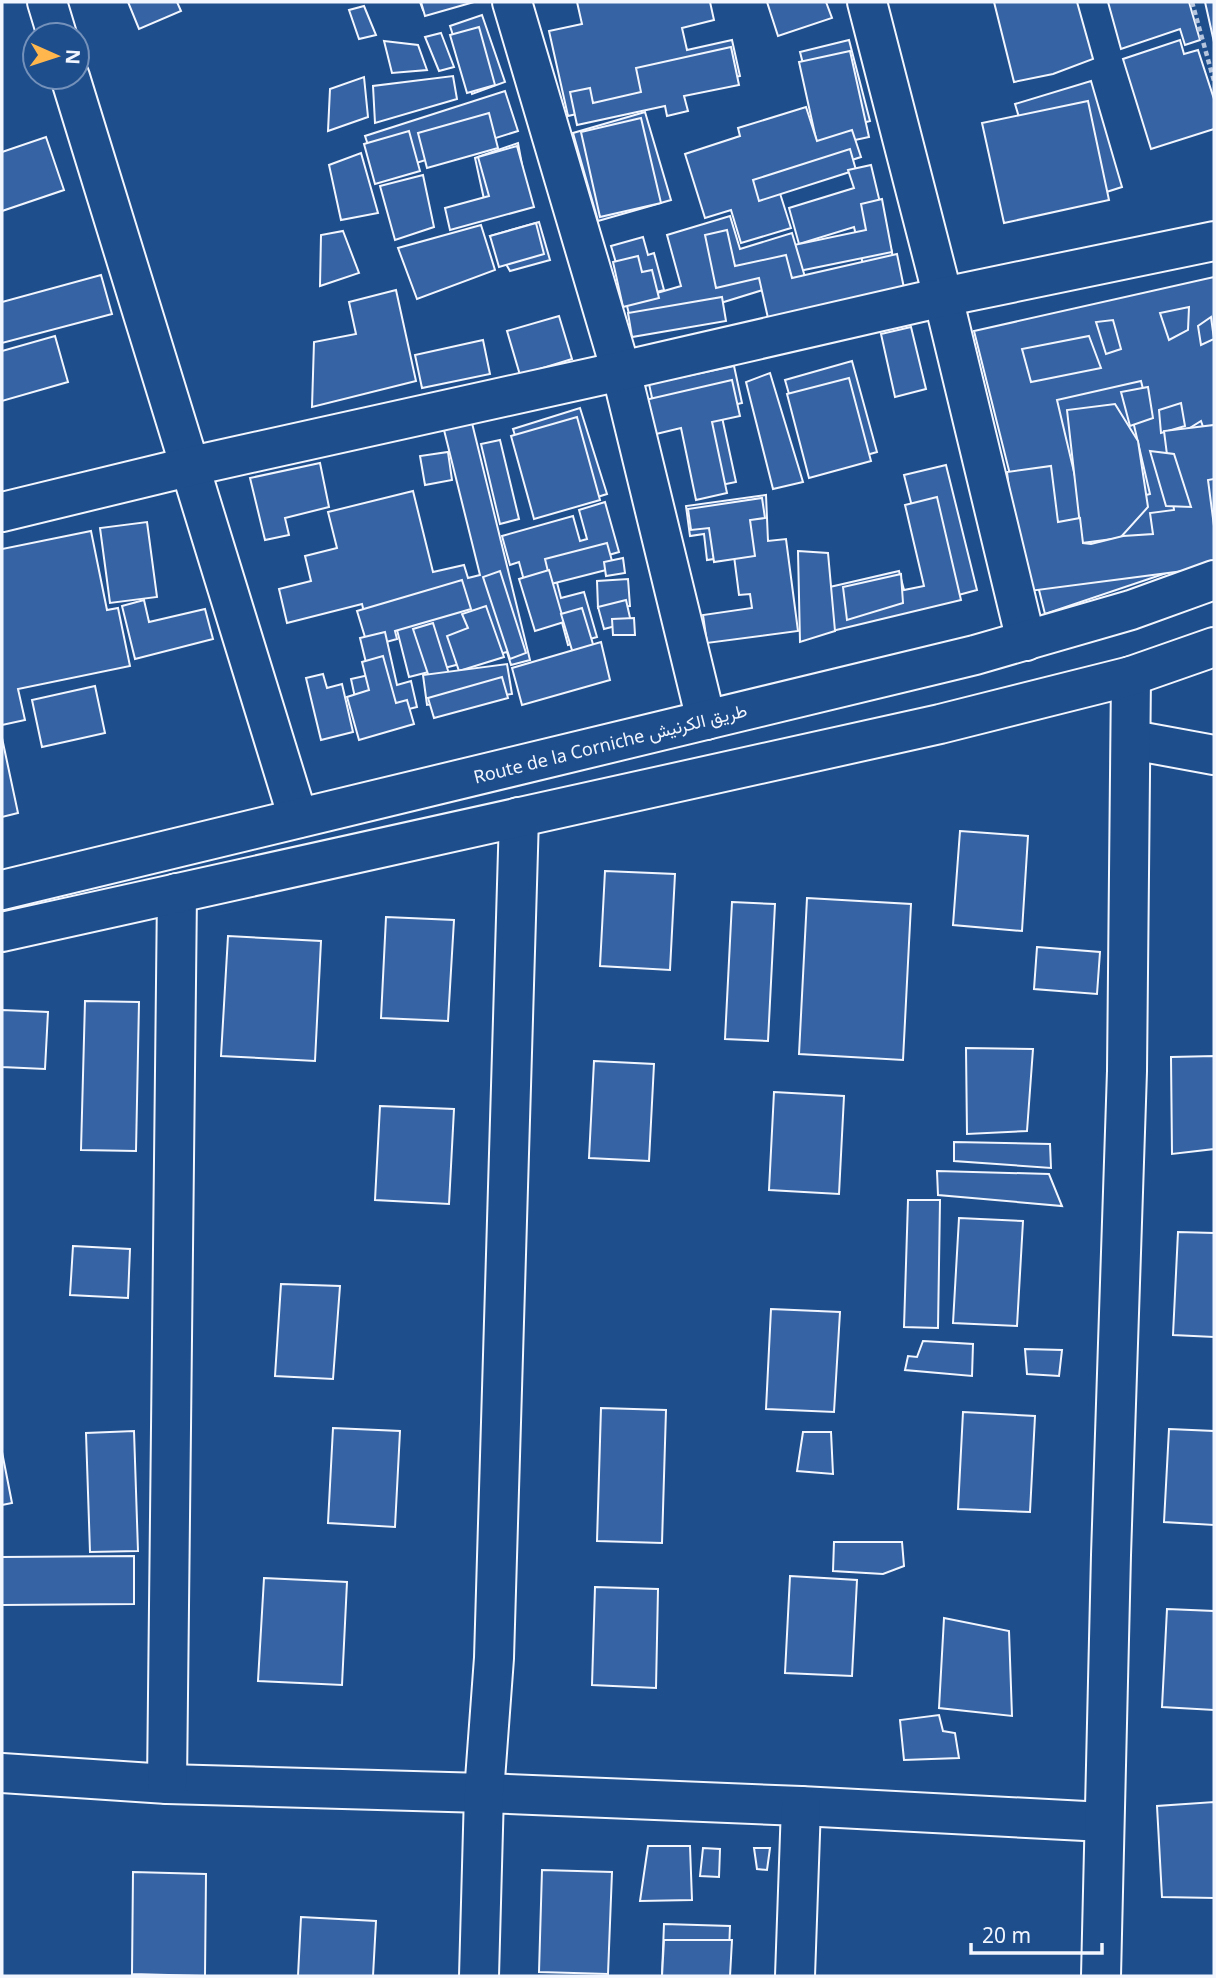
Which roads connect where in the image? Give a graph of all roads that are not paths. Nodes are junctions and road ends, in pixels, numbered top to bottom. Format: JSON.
{"nodes":[{"id":1,"x":47,"y":2,"type":"edge"},
{"id":2,"x":512,"y":2,"type":"edge"},
{"id":3,"x":867,"y":2,"type":"edge"},
{"id":4,"x":53,"y":21,"type":"edge"},
{"id":5,"x":75,"y":91,"type":"edge"},
{"id":6,"x":1214,"y":241,"type":"edge"},
{"id":7,"x":943,"y":297,"type":"junction"},
{"id":8,"x":621,"y":371,"type":"junction"},
{"id":9,"x":192,"y":466,"type":"junction"},
{"id":10,"x":2,"y":512,"type":"edge"},
{"id":11,"x":1214,"y":580,"type":"edge"},
{"id":12,"x":1026,"y":641,"type":"junction"},
{"id":13,"x":1214,"y":647,"type":"edge"},
{"id":14,"x":1131,"y":676,"type":"junction"},
{"id":15,"x":706,"y":720,"type":"junction"},
{"id":16,"x":1132,"y":740,"type":"junction"},
{"id":17,"x":1214,"y":755,"type":"edge"},
{"id":18,"x":519,"y":817,"type":"junction"},
{"id":19,"x":298,"y":818,"type":"junction"},
{"id":20,"x":2,"y":890,"type":"edge"},
{"id":21,"x":177,"y":893,"type":"junction"},
{"id":22,"x":2,"y":932,"type":"edge"},
{"id":23,"x":2,"y":1773,"type":"edge"},
{"id":24,"x":167,"y":1784,"type":"junction"},
{"id":25,"x":484,"y":1793,"type":"junction"},
{"id":26,"x":802,"y":1806,"type":"junction"},
{"id":27,"x":1104,"y":1822,"type":"junction"},
{"id":28,"x":479,"y":1976,"type":"edge"},
{"id":29,"x":795,"y":1976,"type":"edge"},
{"id":30,"x":1101,"y":1976,"type":"edge"}],
"edges":[{"from":1,"to":4,"type":"street"},
{"from":2,"to":8,"type":"street"},
{"from":3,"to":7,"type":"street"},
{"from":5,"to":9,"type":"street"},
{"from":6,"to":7,"type":"street"},
{"from":7,"to":8,"type":"street"},
{"from":7,"to":12,"type":"street"},
{"from":8,"to":9,"type":"street"},
{"from":8,"to":15,"type":"street"},
{"from":9,"to":10,"type":"street"},
{"from":9,"to":19,"type":"street"},
{"from":11,"to":12,"type":"street","name":"Route de la Corniche طريق الكرنيش"},
{"from":12,"to":15,"type":"street","name":"Route de la Corniche طريق الكرنيش"},
{"from":13,"to":14,"type":"street"},
{"from":14,"to":16,"type":"street"},
{"from":14,"to":18,"type":"street"},
{"from":15,"to":19,"type":"street","name":"Route de la Corniche طريق الكرنيش"},
{"from":16,"to":17,"type":"street"},
{"from":16,"to":27,"type":"street"},
{"from":18,"to":21,"type":"street"},
{"from":18,"to":25,"type":"street"},
{"from":19,"to":20,"type":"street","name":"Route de la Corniche طريق الكرنيش"},
{"from":21,"to":22,"type":"street"},
{"from":21,"to":24,"type":"street"},
{"from":23,"to":24,"type":"street"},
{"from":24,"to":25,"type":"street"},
{"from":25,"to":26,"type":"street"},
{"from":25,"to":28,"type":"street"},
{"from":26,"to":27,"type":"street"},
{"from":26,"to":29,"type":"street"},
{"from":27,"to":30,"type":"street"}]}
